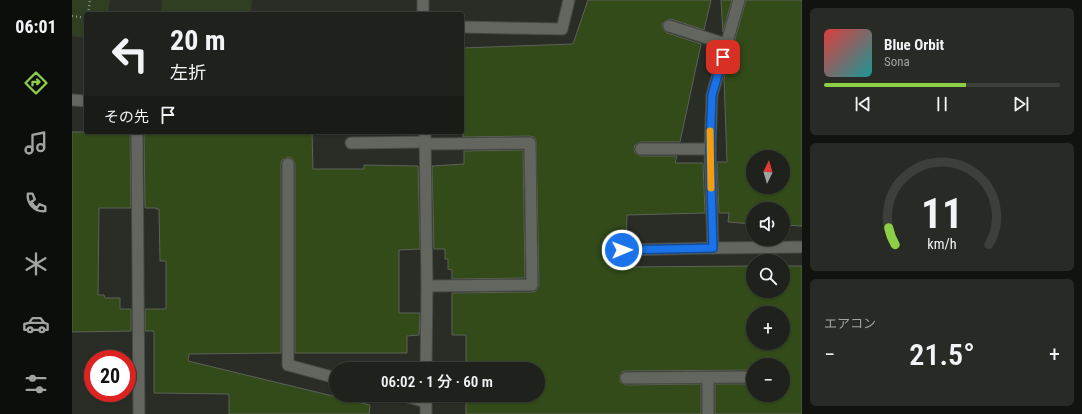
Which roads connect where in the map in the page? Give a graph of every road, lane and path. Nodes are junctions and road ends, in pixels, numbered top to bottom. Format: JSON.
{"nodes":[{"id":1,"x":90,"y":0,"type":"edge"},
{"id":2,"x":423,"y":0,"type":"edge"},
{"id":3,"x":569,"y":0,"type":"edge"},
{"id":4,"x":739,"y":0,"type":"edge"},
{"id":5,"x":88,"y":12,"type":"edge"},
{"id":6,"x":423,"y":12,"type":"edge"},
{"id":7,"x":72,"y":16,"type":"edge"},
{"id":8,"x":84,"y":18,"type":"edge"},
{"id":9,"x":669,"y":26,"type":"dead end"},
{"id":10,"x":464,"y":27,"type":"edge"},
{"id":11,"x":726,"y":44,"type":"junction"},
{"id":12,"x":72,"y":100,"type":"edge"},
{"id":13,"x":84,"y":101,"type":"edge"},
{"id":14,"x":137,"y":134,"type":"edge"},
{"id":15,"x":426,"y":139,"type":"edge"},
{"id":16,"x":351,"y":143,"type":"dead end"},
{"id":17,"x":641,"y":149,"type":"dead end"},
{"id":18,"x":710,"y":149,"type":"junction"},
{"id":19,"x":288,"y":164,"type":"dead end"},
{"id":20,"x":802,"y":247,"type":"edge"},
{"id":21,"x":713,"y":248,"type":"junction"},
{"id":22,"x":622,"y":250,"type":"dead end"},
{"id":23,"x":427,"y":286,"type":"junction"},
{"id":24,"x":426,"y":362,"type":"edge"},
{"id":25,"x":329,"y":376,"type":"edge"},
{"id":26,"x":626,"y":378,"type":"dead end"},
{"id":27,"x":708,"y":378,"type":"junction"},
{"id":28,"x":746,"y":378,"type":"edge"},
{"id":29,"x":426,"y":402,"type":"edge"},
{"id":30,"x":139,"y":414,"type":"edge"},
{"id":31,"x":426,"y":414,"type":"edge"},
{"id":32,"x":708,"y":414,"type":"edge"}],
"edges":[{"from":1,"to":5,"type":"path"},
{"from":2,"to":6,"type":"street"},
{"from":3,"to":10,"type":"street"},
{"from":4,"to":11,"type":"street"},
{"from":7,"to":8,"type":"path"},
{"from":9,"to":11,"type":"street"},
{"from":11,"to":18,"type":"street"},
{"from":12,"to":13,"type":"street"},
{"from":14,"to":30,"type":"street"},
{"from":15,"to":16,"type":"street"},
{"from":15,"to":23,"type":"street"},
{"from":15,"to":23,"type":"street"},
{"from":17,"to":18,"type":"street"},
{"from":18,"to":21,"type":"street"},
{"from":19,"to":25,"type":"street"},
{"from":20,"to":21,"type":"street"},
{"from":21,"to":22,"type":"street"},
{"from":23,"to":24,"type":"street"},
{"from":26,"to":27,"type":"street"},
{"from":27,"to":28,"type":"street"},
{"from":27,"to":32,"type":"street"},
{"from":29,"to":31,"type":"street"}]}
